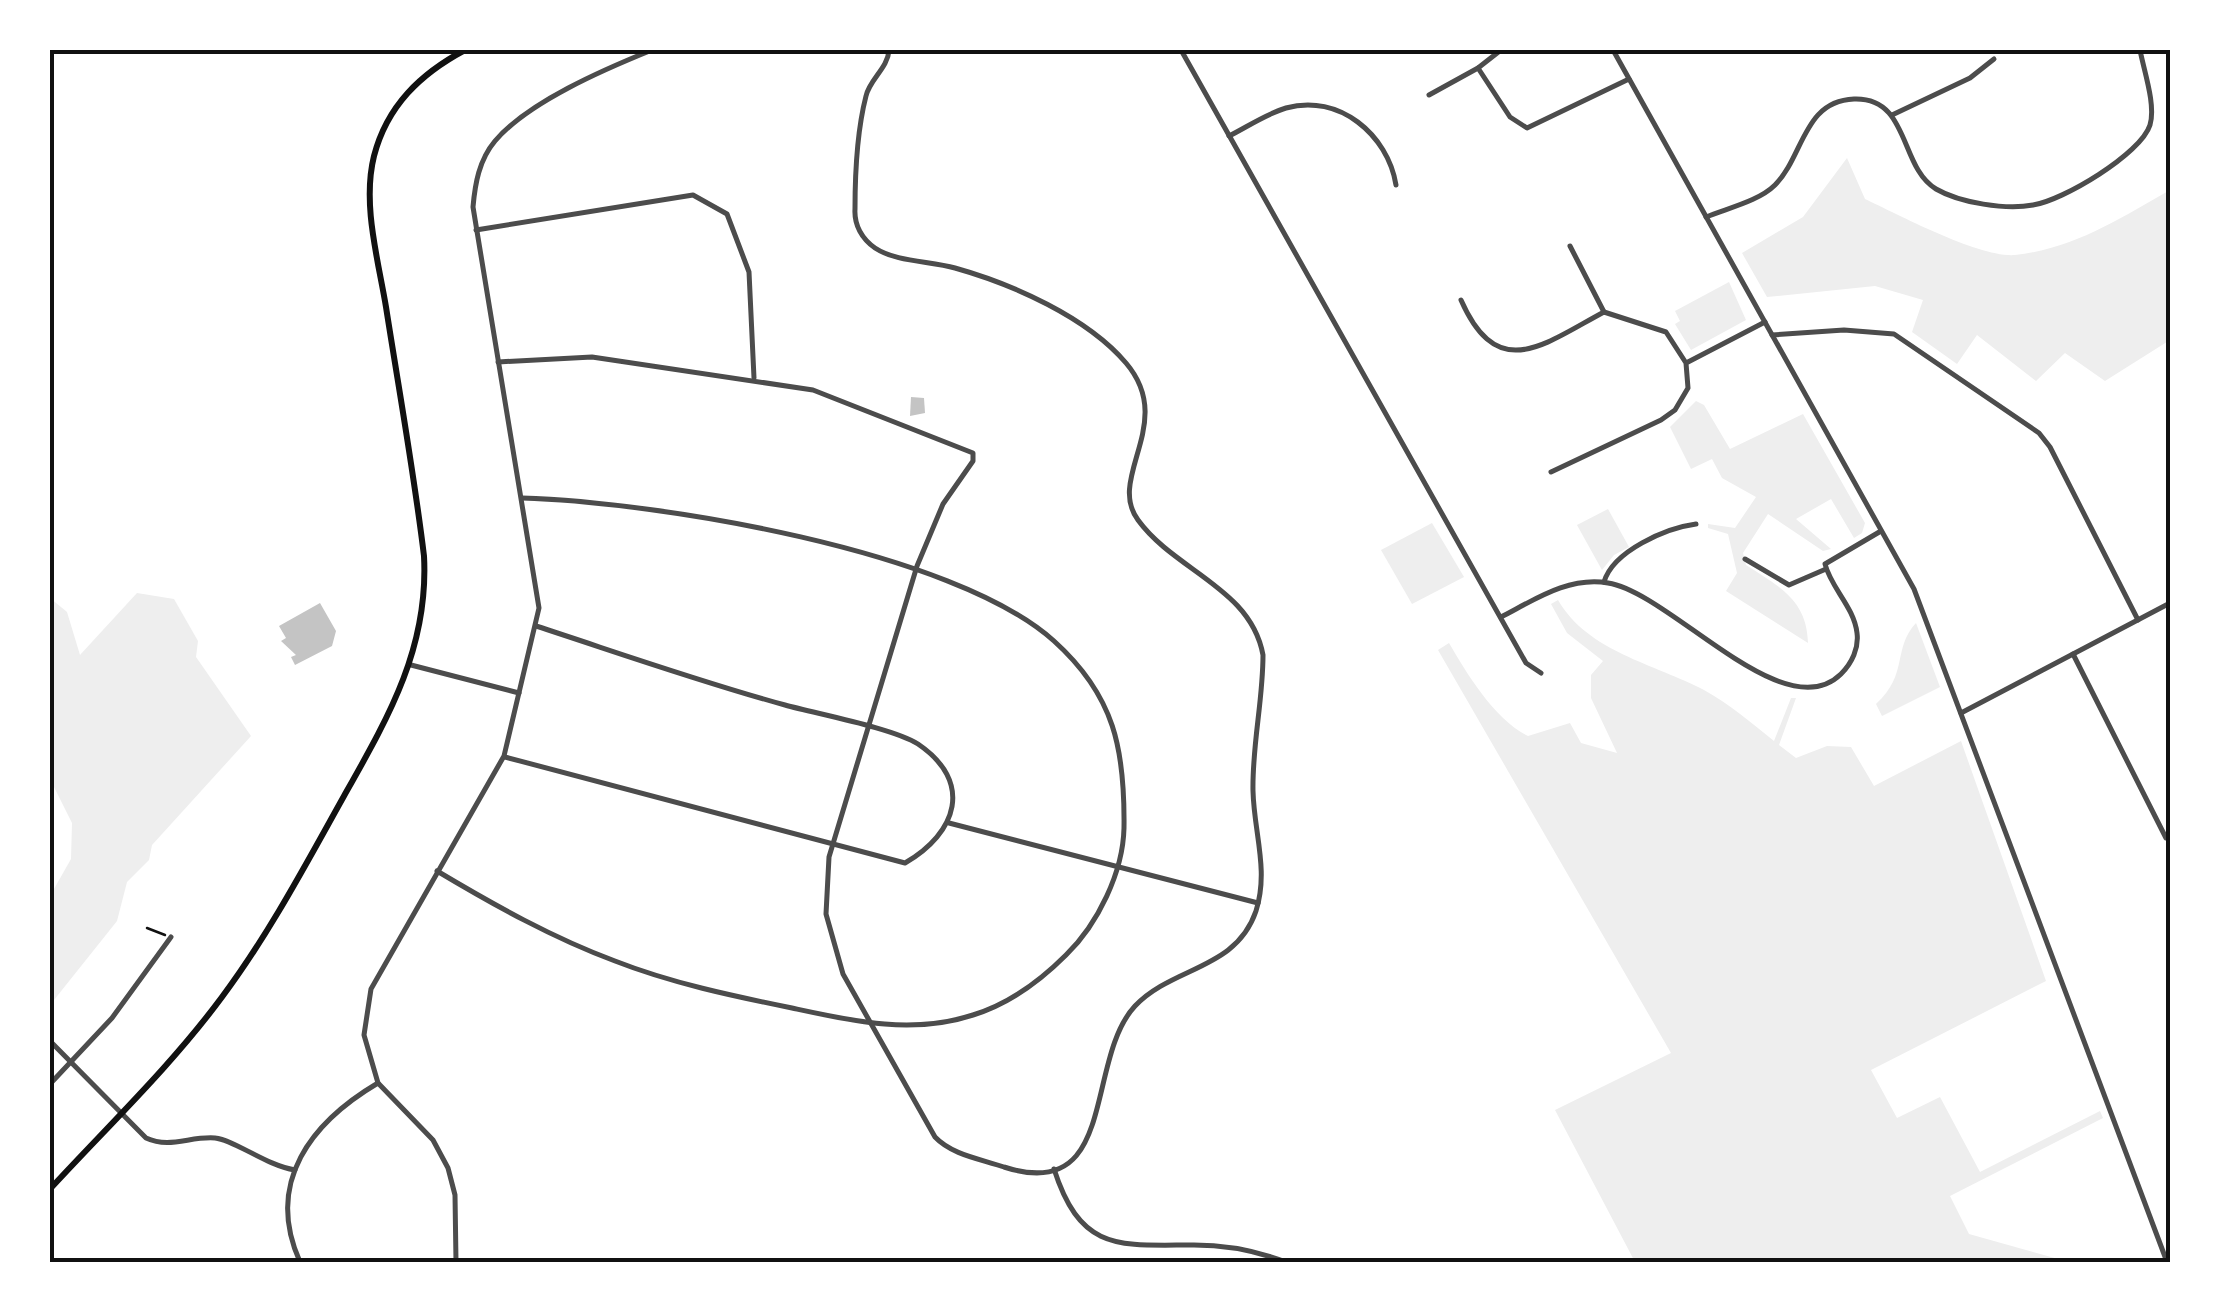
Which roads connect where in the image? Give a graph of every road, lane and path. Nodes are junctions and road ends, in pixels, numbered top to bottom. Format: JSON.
{"nodes":[{"id":1,"x":465,"y":50,"type":"edge"},
{"id":2,"x":652,"y":50,"type":"edge"},
{"id":3,"x":889,"y":50,"type":"edge"},
{"id":4,"x":1180,"y":50,"type":"edge"},
{"id":5,"x":1501,"y":50,"type":"edge"},
{"id":6,"x":1613,"y":50,"type":"edge"},
{"id":7,"x":2140,"y":50,"type":"edge"},
{"id":8,"x":1994,"y":59,"type":"dead end"},
{"id":9,"x":1478,"y":68,"type":"junction"},
{"id":10,"x":1629,"y":79,"type":"junction"},
{"id":11,"x":1428,"y":95,"type":"dead end"},
{"id":12,"x":1892,"y":115,"type":"junction"},
{"id":13,"x":1229,"y":136,"type":"junction"},
{"id":14,"x":1396,"y":185,"type":"dead end"},
{"id":15,"x":1706,"y":216,"type":"junction"},
{"id":16,"x":476,"y":230,"type":"junction"},
{"id":17,"x":1570,"y":246,"type":"dead end"},
{"id":18,"x":1461,"y":300,"type":"dead end"},
{"id":19,"x":1604,"y":312,"type":"junction"},
{"id":20,"x":1765,"y":322,"type":"junction"},
{"id":21,"x":1772,"y":335,"type":"junction"},
{"id":22,"x":498,"y":362,"type":"junction"},
{"id":23,"x":1686,"y":363,"type":"junction"},
{"id":24,"x":754,"y":379,"type":"junction"},
{"id":25,"x":1551,"y":472,"type":"dead end"},
{"id":26,"x":522,"y":498,"type":"junction"},
{"id":27,"x":1696,"y":524,"type":"dead end"},
{"id":28,"x":1882,"y":532,"type":"junction"},
{"id":29,"x":1745,"y":559,"type":"dead end"},
{"id":30,"x":1826,"y":569,"type":"junction"},
{"id":31,"x":918,"y":572,"type":"junction"},
{"id":32,"x":1604,"y":582,"type":"junction"},
{"id":33,"x":2170,"y":603,"type":"edge"},
{"id":34,"x":1501,"y":617,"type":"junction"},
{"id":35,"x":2138,"y":620,"type":"junction"},
{"id":36,"x":536,"y":626,"type":"junction"},
{"id":37,"x":2073,"y":654,"type":"junction"},
{"id":38,"x":411,"y":665,"type":"junction"},
{"id":39,"x":1541,"y":673,"type":"dead end"},
{"id":40,"x":519,"y":694,"type":"junction"},
{"id":41,"x":1961,"y":713,"type":"junction"},
{"id":42,"x":870,"y":729,"type":"junction"},
{"id":43,"x":504,"y":756,"type":"junction"},
{"id":44,"x":949,"y":823,"type":"junction"},
{"id":45,"x":2166,"y":838,"type":"dead end"},
{"id":46,"x":833,"y":845,"type":"junction"},
{"id":47,"x":1118,"y":864,"type":"junction"},
{"id":48,"x":438,"y":871,"type":"junction"},
{"id":49,"x":1258,"y":902,"type":"junction"},
{"id":50,"x":148,"y":928,"type":"dead end"},
{"id":51,"x":170,"y":937,"type":"joint"},
{"id":52,"x":872,"y":1025,"type":"junction"},
{"id":53,"x":50,"y":1042,"type":"edge"},
{"id":54,"x":71,"y":1062,"type":"junction"},
{"id":55,"x":378,"y":1083,"type":"junction"},
{"id":56,"x":50,"y":1084,"type":"edge"},
{"id":57,"x":123,"y":1110,"type":"junction"},
{"id":58,"x":294,"y":1170,"type":"junction"},
{"id":59,"x":1054,"y":1170,"type":"junction"},
{"id":60,"x":50,"y":1189,"type":"edge"},
{"id":61,"x":1284,"y":1261,"type":"edge"},
{"id":62,"x":300,"y":1262,"type":"edge"},
{"id":63,"x":456,"y":1262,"type":"edge"},
{"id":64,"x":2166,"y":1262,"type":"edge"}],
"edges":[{"from":1,"to":38,"type":"main road"},
{"from":2,"to":16,"type":"street"},
{"from":3,"to":49,"type":"street"},
{"from":4,"to":13,"type":"street"},
{"from":5,"to":9,"type":"street"},
{"from":6,"to":10,"type":"street"},
{"from":7,"to":12,"type":"street"},
{"from":8,"to":12,"type":"street"},
{"from":9,"to":10,"type":"street"},
{"from":9,"to":11,"type":"street"},
{"from":10,"to":15,"type":"street"},
{"from":12,"to":15,"type":"street"},
{"from":13,"to":14,"type":"street"},
{"from":13,"to":34,"type":"street"},
{"from":15,"to":20,"type":"street"},
{"from":16,"to":22,"type":"street"},
{"from":16,"to":24,"type":"street"},
{"from":17,"to":19,"type":"street"},
{"from":18,"to":19,"type":"street"},
{"from":19,"to":23,"type":"street"},
{"from":20,"to":21,"type":"street"},
{"from":20,"to":23,"type":"street"},
{"from":21,"to":28,"type":"street"},
{"from":21,"to":35,"type":"street"},
{"from":22,"to":24,"type":"street"},
{"from":22,"to":26,"type":"street"},
{"from":23,"to":25,"type":"street"},
{"from":24,"to":31,"type":"street"},
{"from":26,"to":31,"type":"street"},
{"from":26,"to":36,"type":"street"},
{"from":27,"to":32,"type":"street"},
{"from":28,"to":30,"type":"street"},
{"from":28,"to":41,"type":"street"},
{"from":29,"to":30,"type":"street"},
{"from":30,"to":32,"type":"street"},
{"from":31,"to":42,"type":"street"},
{"from":31,"to":47,"type":"street"},
{"from":32,"to":34,"type":"street"},
{"from":33,"to":35,"type":"street"},
{"from":34,"to":39,"type":"street"},
{"from":35,"to":37,"type":"street"},
{"from":36,"to":40,"type":"street"},
{"from":36,"to":42,"type":"street"},
{"from":37,"to":41,"type":"street"},
{"from":37,"to":45,"type":"street"},
{"from":38,"to":40,"type":"street"},
{"from":38,"to":57,"type":"main road"},
{"from":40,"to":43,"type":"street"},
{"from":41,"to":64,"type":"street"},
{"from":42,"to":44,"type":"street"},
{"from":42,"to":46,"type":"street"},
{"from":43,"to":46,"type":"street"},
{"from":43,"to":48,"type":"street"},
{"from":44,"to":46,"type":"street"},
{"from":44,"to":47,"type":"street"},
{"from":46,"to":52,"type":"street"},
{"from":47,"to":49,"type":"street"},
{"from":47,"to":52,"type":"street"},
{"from":48,"to":52,"type":"street"},
{"from":48,"to":55,"type":"street"},
{"from":49,"to":59,"type":"street"},
{"from":50,"to":51,"type":"path"},
{"from":51,"to":54,"type":"street"},
{"from":52,"to":59,"type":"street"},
{"from":53,"to":54,"type":"street"},
{"from":54,"to":56,"type":"street"},
{"from":54,"to":57,"type":"street"},
{"from":55,"to":58,"type":"street"},
{"from":55,"to":63,"type":"street"},
{"from":57,"to":58,"type":"street"},
{"from":57,"to":60,"type":"main road"},
{"from":58,"to":62,"type":"street"},
{"from":59,"to":61,"type":"street"}]}
